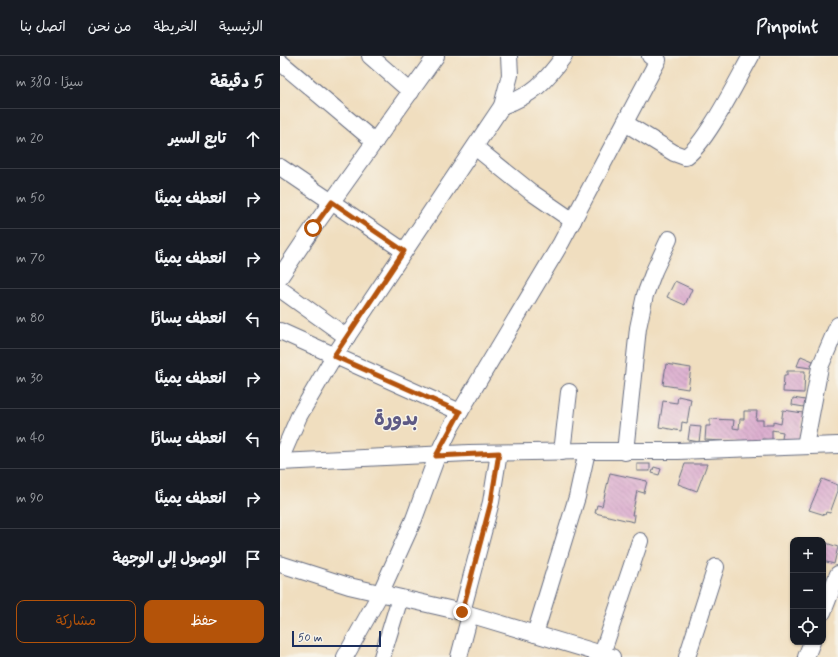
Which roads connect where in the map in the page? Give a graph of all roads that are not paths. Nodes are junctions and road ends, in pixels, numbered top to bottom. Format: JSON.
{"nodes":[{"id":1,"x":282,"y":56,"type":"edge"},
{"id":2,"x":370,"y":56,"type":"edge"},
{"id":3,"x":436,"y":56,"type":"edge"},
{"id":4,"x":509,"y":56,"type":"edge"},
{"id":5,"x":564,"y":56,"type":"edge"},
{"id":6,"x":751,"y":56,"type":"edge"},
{"id":7,"x":656,"y":57,"type":"edge"},
{"id":8,"x":280,"y":59,"type":"edge"},
{"id":9,"x":280,"y":62,"type":"edge"},
{"id":10,"x":411,"y":92,"type":"junction"},
{"id":11,"x":502,"y":106,"type":"junction"},
{"id":12,"x":625,"y":123,"type":"junction"},
{"id":13,"x":375,"y":142,"type":"junction"},
{"id":14,"x":475,"y":147,"type":"junction"},
{"id":15,"x":280,"y":167,"type":"edge"},
{"id":16,"x":332,"y":202,"type":"junction"},
{"id":17,"x":573,"y":221,"type":"junction"},
{"id":18,"x":669,"y":239,"type":"dead end"},
{"id":19,"x":404,"y":251,"type":"junction"},
{"id":20,"x":280,"y":277,"type":"edge"},
{"id":21,"x":280,"y":289,"type":"edge"},
{"id":22,"x":838,"y":325,"type":"edge"},
{"id":23,"x":280,"y":331,"type":"edge"},
{"id":24,"x":347,"y":337,"type":"junction"},
{"id":25,"x":334,"y":356,"type":"junction"},
{"id":26,"x":569,"y":392,"type":"dead end"},
{"id":27,"x":460,"y":412,"type":"junction"},
{"id":28,"x":838,"y":445,"type":"edge"},
{"id":29,"x":805,"y":446,"type":"junction"},
{"id":30,"x":587,"y":451,"type":"junction"},
{"id":31,"x":562,"y":452,"type":"junction"},
{"id":32,"x":624,"y":452,"type":"junction"},
{"id":33,"x":499,"y":453,"type":"junction"},
{"id":34,"x":436,"y":456,"type":"junction"},
{"id":35,"x":280,"y":461,"type":"edge"},
{"id":36,"x":640,"y":541,"type":"dead end"},
{"id":37,"x":280,"y":564,"type":"edge"},
{"id":38,"x":716,"y":567,"type":"dead end"},
{"id":39,"x":838,"y":574,"type":"edge"},
{"id":40,"x":380,"y":594,"type":"junction"},
{"id":41,"x":400,"y":598,"type":"junction"},
{"id":42,"x":824,"y":609,"type":"edge"},
{"id":43,"x":466,"y":613,"type":"junction"},
{"id":44,"x":535,"y":634,"type":"junction"},
{"id":45,"x":811,"y":645,"type":"edge"},
{"id":46,"x":605,"y":656,"type":"edge"},
{"id":47,"x":345,"y":657,"type":"edge"},
{"id":48,"x":382,"y":657,"type":"edge"},
{"id":49,"x":459,"y":657,"type":"edge"},
{"id":50,"x":686,"y":657,"type":"edge"},
{"id":51,"x":806,"y":657,"type":"edge"}],
"edges":[{"from":1,"to":8,"type":"street"},
{"from":2,"to":10,"type":"street"},
{"from":3,"to":10,"type":"street"},
{"from":4,"to":11,"type":"street"},
{"from":5,"to":11,"type":"street"},
{"from":6,"to":12,"type":"street"},
{"from":7,"to":12,"type":"street"},
{"from":9,"to":13,"type":"street"},
{"from":10,"to":13,"type":"street"},
{"from":11,"to":14,"type":"street"},
{"from":12,"to":17,"type":"street"},
{"from":13,"to":16,"type":"street"},
{"from":14,"to":17,"type":"street"},
{"from":14,"to":19,"type":"street"},
{"from":15,"to":16,"type":"street"},
{"from":16,"to":19,"type":"street"},
{"from":16,"to":20,"type":"street"},
{"from":17,"to":27,"type":"street"},
{"from":18,"to":32,"type":"street"},
{"from":19,"to":24,"type":"street"},
{"from":21,"to":24,"type":"street"},
{"from":22,"to":29,"type":"street"},
{"from":23,"to":25,"type":"street"},
{"from":24,"to":25,"type":"street"},
{"from":25,"to":27,"type":"street"},
{"from":25,"to":35,"type":"street"},
{"from":26,"to":31,"type":"street"},
{"from":27,"to":34,"type":"street"},
{"from":28,"to":29,"type":"street"},
{"from":29,"to":32,"type":"street"},
{"from":30,"to":31,"type":"street"},
{"from":30,"to":32,"type":"street"},
{"from":30,"to":44,"type":"street"},
{"from":31,"to":33,"type":"street"},
{"from":33,"to":34,"type":"street"},
{"from":33,"to":43,"type":"street"},
{"from":34,"to":35,"type":"street"},
{"from":34,"to":40,"type":"street"},
{"from":36,"to":46,"type":"street"},
{"from":37,"to":40,"type":"street"},
{"from":38,"to":50,"type":"street"},
{"from":39,"to":42,"type":"street"},
{"from":40,"to":41,"type":"street"},
{"from":40,"to":47,"type":"street"},
{"from":41,"to":43,"type":"street"},
{"from":41,"to":48,"type":"street"},
{"from":43,"to":44,"type":"street"},
{"from":43,"to":49,"type":"street"},
{"from":44,"to":46,"type":"street"},
{"from":45,"to":51,"type":"street"}]}
